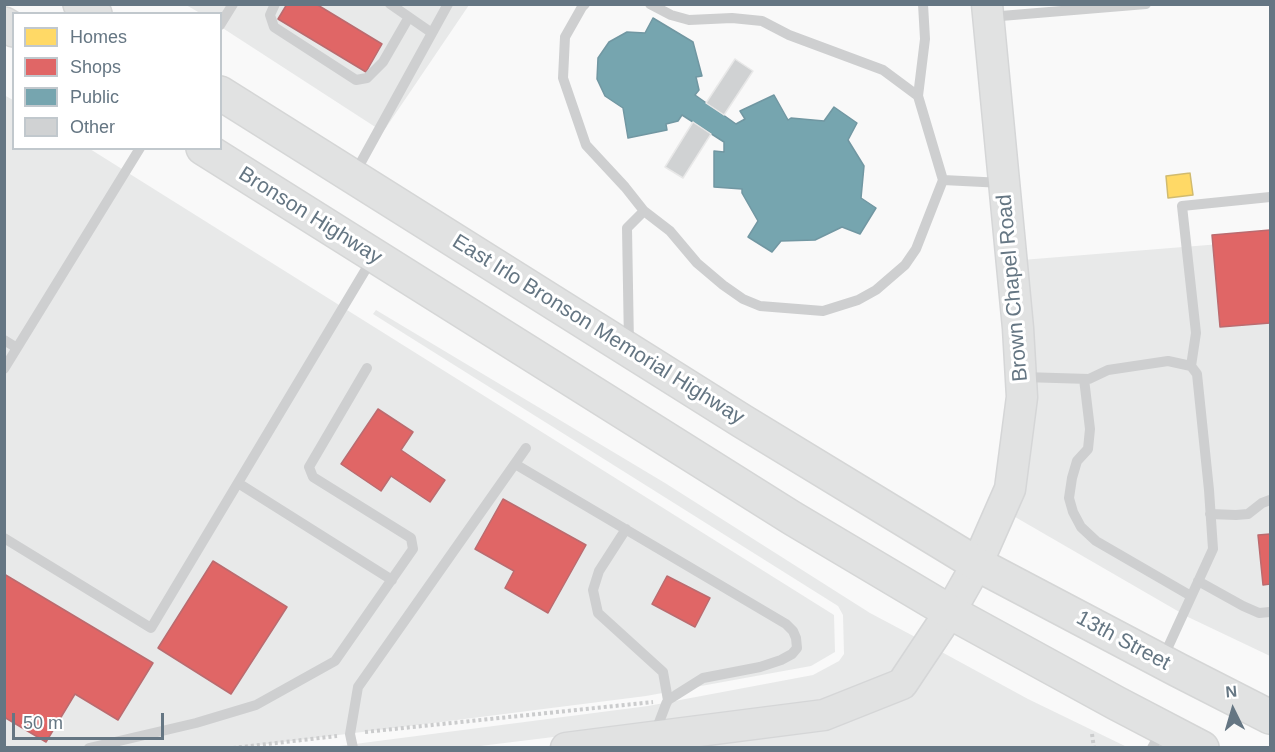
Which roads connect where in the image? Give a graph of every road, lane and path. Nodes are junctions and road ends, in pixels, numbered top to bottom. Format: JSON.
{"nodes":[{"id":1,"x":233,"y":4,"type":"edge"},
{"id":2,"x":275,"y":4,"type":"edge"},
{"id":3,"x":390,"y":4,"type":"edge"},
{"id":4,"x":448,"y":4,"type":"edge"},
{"id":5,"x":585,"y":4,"type":"edge"},
{"id":6,"x":650,"y":4,"type":"edge"},
{"id":7,"x":923,"y":4,"type":"edge"},
{"id":8,"x":1146,"y":4,"type":"edge"},
{"id":9,"x":988,"y":11,"type":"edge"},
{"id":10,"x":409,"y":17,"type":"junction"},
{"id":11,"x":222,"y":22,"type":"edge"},
{"id":12,"x":432,"y":33,"type":"junction"},
{"id":13,"x":222,"y":94,"type":"edge"},
{"id":14,"x":918,"y":96,"type":"junction"},
{"id":15,"x":222,"y":116,"type":"edge"},
{"id":16,"x":139,"y":150,"type":"edge"},
{"id":17,"x":205,"y":150,"type":"edge"},
{"id":18,"x":356,"y":177,"type":"junction"},
{"id":19,"x":943,"y":180,"type":"junction"},
{"id":20,"x":1004,"y":183,"type":"junction"},
{"id":21,"x":1270,"y":197,"type":"edge"},
{"id":22,"x":644,"y":211,"type":"junction"},
{"id":23,"x":374,"y":256,"type":"junction"},
{"id":24,"x":4,"y":340,"type":"edge"},
{"id":25,"x":17,"y":348,"type":"junction"},
{"id":26,"x":628,"y":350,"type":"junction"},
{"id":27,"x":1191,"y":366,"type":"junction"},
{"id":28,"x":366,"y":368,"type":"dead end"},
{"id":29,"x":4,"y":369,"type":"edge"},
{"id":30,"x":1021,"y":377,"type":"junction"},
{"id":31,"x":1084,"y":379,"type":"junction"},
{"id":32,"x":526,"y":448,"type":"dead end"},
{"id":33,"x":515,"y":464,"type":"junction"},
{"id":34,"x":238,"y":483,"type":"junction"},
{"id":35,"x":1270,"y":500,"type":"edge"},
{"id":36,"x":1210,"y":514,"type":"junction"},
{"id":37,"x":626,"y":529,"type":"junction"},
{"id":38,"x":4,"y":538,"type":"edge"},
{"id":39,"x":977,"y":564,"type":"junction"},
{"id":40,"x":392,"y":580,"type":"junction"},
{"id":41,"x":1198,"y":580,"type":"junction"},
{"id":42,"x":1191,"y":596,"type":"junction"},
{"id":43,"x":950,"y":612,"type":"junction"},
{"id":44,"x":1270,"y":612,"type":"edge"},
{"id":45,"x":1162,"y":661,"type":"junction"},
{"id":46,"x":668,"y":700,"type":"junction"},
{"id":47,"x":651,"y":702,"type":"dead end"},
{"id":48,"x":1270,"y":717,"type":"edge"},
{"id":49,"x":366,"y":732,"type":"dead end"},
{"id":50,"x":1092,"y":734,"type":"dead end"},
{"id":51,"x":339,"y":735,"type":"dead end"},
{"id":52,"x":1158,"y":738,"type":"edge"},
{"id":53,"x":654,"y":742,"type":"edge"},
{"id":54,"x":89,"y":747,"type":"edge"},
{"id":55,"x":233,"y":747,"type":"edge"},
{"id":56,"x":353,"y":747,"type":"edge"},
{"id":57,"x":566,"y":747,"type":"edge"},
{"id":58,"x":1094,"y":747,"type":"edge"},
{"id":59,"x":1202,"y":747,"type":"edge"}],
"edges":[{"from":1,"to":11,"type":"lane"},
{"from":2,"to":10,"type":"lane"},
{"from":3,"to":10,"type":"lane"},
{"from":4,"to":12,"type":"lane"},
{"from":5,"to":22,"type":"lane"},
{"from":6,"to":14,"type":"lane"},
{"from":7,"to":14,"type":"lane"},
{"from":8,"to":9,"type":"lane"},
{"from":9,"to":20,"type":"street","name":"Brown Chapel Road"},
{"from":10,"to":12,"type":"lane"},
{"from":12,"to":18,"type":"lane"},
{"from":13,"to":18,"type":"highway","name":"East Irlo Bronson Memorial Highway"},
{"from":14,"to":19,"type":"lane"},
{"from":15,"to":18,"type":"highway"},
{"from":16,"to":25,"type":"lane"},
{"from":17,"to":23,"type":"highway","name":"Bronson Highway"},
{"from":18,"to":26,"type":"highway","name":"East Irlo Bronson Memorial Highway"},
{"from":19,"to":20,"type":"lane"},
{"from":19,"to":22,"type":"lane"},
{"from":20,"to":30,"type":"street","name":"Brown Chapel Road"},
{"from":21,"to":27,"type":"lane"},
{"from":22,"to":26,"type":"lane"},
{"from":23,"to":34,"type":"lane"},
{"from":23,"to":43,"type":"highway","name":"Bronson Highway"},
{"from":24,"to":25,"type":"lane"},
{"from":25,"to":29,"type":"lane"},
{"from":26,"to":39,"type":"highway","name":"East Irlo Bronson Memorial Highway"},
{"from":27,"to":31,"type":"lane"},
{"from":27,"to":36,"type":"lane"},
{"from":28,"to":40,"type":"lane"},
{"from":30,"to":31,"type":"lane"},
{"from":30,"to":39,"type":"street","name":"Brown Chapel Road"},
{"from":31,"to":42,"type":"lane"},
{"from":32,"to":33,"type":"lane"},
{"from":33,"to":37,"type":"lane"},
{"from":33,"to":56,"type":"lane"},
{"from":34,"to":38,"type":"lane"},
{"from":34,"to":40,"type":"lane"},
{"from":35,"to":36,"type":"lane"},
{"from":36,"to":41,"type":"lane"},
{"from":37,"to":46,"type":"lane"},
{"from":37,"to":46,"type":"lane"},
{"from":39,"to":43,"type":"street","name":"Brown Chapel Road"},
{"from":39,"to":45,"type":"highway","name":"13th Street"},
{"from":40,"to":54,"type":"lane"},
{"from":41,"to":42,"type":"lane"},
{"from":41,"to":44,"type":"lane"},
{"from":42,"to":45,"type":"lane"},
{"from":43,"to":52,"type":"highway"},
{"from":43,"to":53,"type":"street","name":"Brown Chapel Road"},
{"from":45,"to":48,"type":"highway","name":"13th Street"},
{"from":46,"to":53,"type":"lane"},
{"from":47,"to":49,"type":"path"},
{"from":50,"to":58,"type":"path"},
{"from":51,"to":55,"type":"path"},
{"from":52,"to":59,"type":"highway"},
{"from":53,"to":57,"type":"street","name":"Brown Chapel Road"}]}
